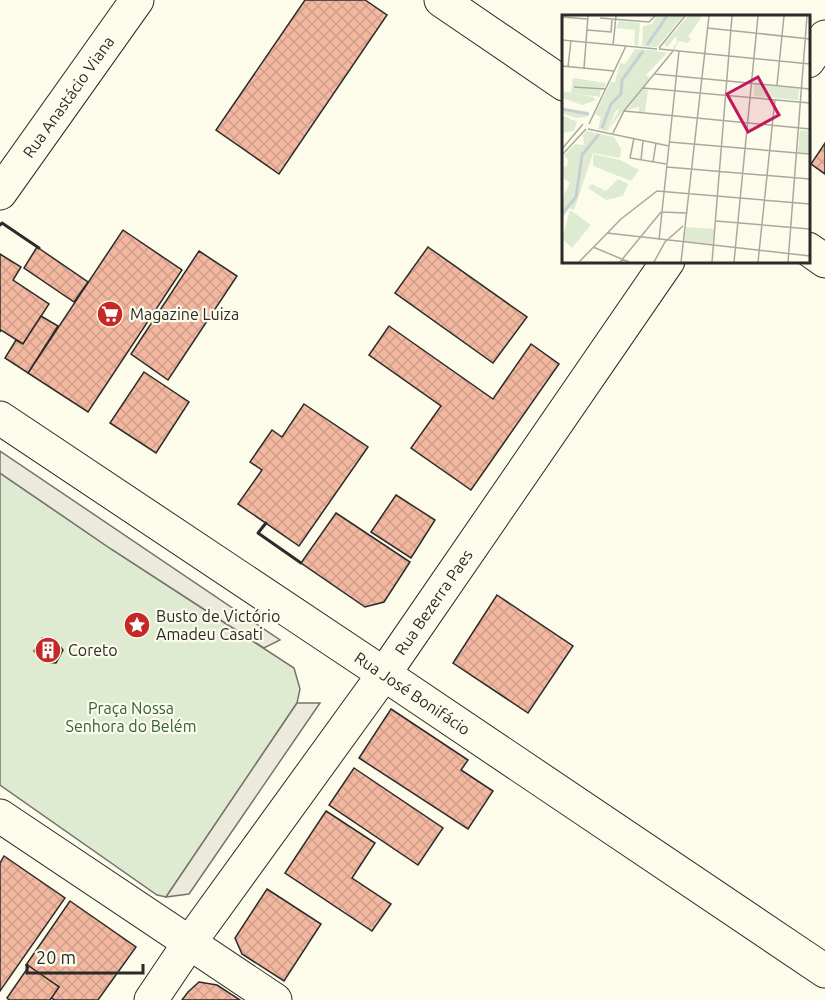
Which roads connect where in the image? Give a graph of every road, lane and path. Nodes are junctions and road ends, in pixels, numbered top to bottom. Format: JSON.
{"nodes":[{"id":1,"x":137,"y":0,"type":"edge"},
{"id":2,"x":441,"y":0,"type":"edge"},
{"id":3,"x":825,"y":37,"type":"edge"},
{"id":4,"x":810,"y":58,"type":"edge"},
{"id":5,"x":562,"y":83,"type":"edge"},
{"id":6,"x":0,"y":194,"type":"edge"},
{"id":7,"x":810,"y":250,"type":"edge"},
{"id":8,"x":825,"y":261,"type":"edge"},
{"id":9,"x":667,"y":262,"type":"edge"},
{"id":10,"x":0,"y":418,"type":"edge"},
{"id":11,"x":384,"y":674,"type":"junction"},
{"id":12,"x":0,"y":816,"type":"edge"},
{"id":13,"x":190,"y":942,"type":"junction"},
{"id":14,"x":825,"y":971,"type":"edge"},
{"id":15,"x":151,"y":1000,"type":"edge"},
{"id":16,"x":275,"y":1000,"type":"edge"}],
"edges":[{"from":1,"to":6,"type":"street","name":"Rua Anastácio Viana"},
{"from":2,"to":5,"type":"street"},
{"from":3,"to":4,"type":"street"},
{"from":7,"to":8,"type":"street"},
{"from":9,"to":11,"type":"street","name":"Rua Bezerra Paes"},
{"from":10,"to":11,"type":"street","name":"Rua José Bonifácio"},
{"from":11,"to":13,"type":"street","name":"Rua Bezerra Paes"},
{"from":11,"to":14,"type":"street","name":"Rua José Bonifácio"},
{"from":12,"to":13,"type":"street"},
{"from":13,"to":15,"type":"street","name":"Rua Bezerra Paes"},
{"from":13,"to":16,"type":"street"}]}
